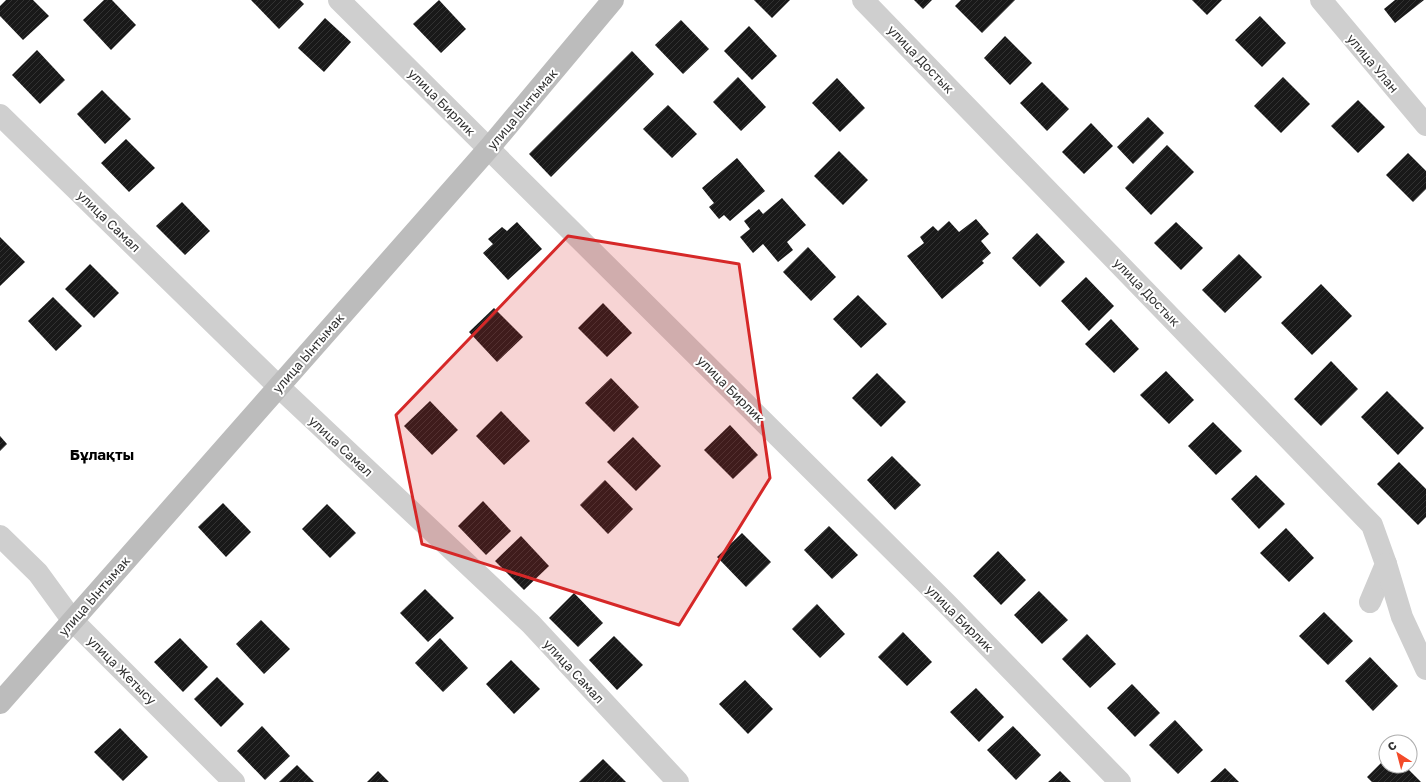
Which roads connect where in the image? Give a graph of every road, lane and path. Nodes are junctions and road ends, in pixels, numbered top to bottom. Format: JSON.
{"nodes":[{"id":1,"x":339,"y":0,"type":"edge"},
{"id":2,"x":613,"y":0,"type":"edge"},
{"id":3,"x":863,"y":0,"type":"edge"},
{"id":4,"x":1320,"y":0,"type":"edge"},
{"id":5,"x":0,"y":115,"type":"edge"},
{"id":6,"x":1426,"y":125,"type":"edge"},
{"id":7,"x":489,"y":148,"type":"junction"},
{"id":8,"x":278,"y":386,"type":"junction"},
{"id":9,"x":0,"y":536,"type":"edge"},
{"id":10,"x":1386,"y":564,"type":"junction"},
{"id":11,"x":1370,"y":602,"type":"dead end"},
{"id":12,"x":73,"y":621,"type":"junction"},
{"id":13,"x":1426,"y":669,"type":"edge"},
{"id":14,"x":0,"y":703,"type":"edge"},
{"id":15,"x":234,"y":782,"type":"edge"},
{"id":16,"x":678,"y":782,"type":"edge"},
{"id":17,"x":1120,"y":782,"type":"edge"}],
"edges":[{"from":1,"to":7,"type":"street","name":"улица Бирлик"},
{"from":2,"to":7,"type":"street","name":"улица Ынтымак"},
{"from":3,"to":10,"type":"street","name":"улица Достык"},
{"from":4,"to":6,"type":"street","name":"улица Улан"},
{"from":5,"to":8,"type":"street","name":"улица Самал"},
{"from":7,"to":8,"type":"street","name":"улица Ынтымак"},
{"from":7,"to":17,"type":"street","name":"улица Бирлик"},
{"from":8,"to":12,"type":"street","name":"улица Ынтымак"},
{"from":8,"to":16,"type":"street","name":"улица Самал"},
{"from":9,"to":12,"type":"street","name":"улица Жетысу"},
{"from":10,"to":11,"type":"street"},
{"from":10,"to":13,"type":"street","name":"улица Достык"},
{"from":12,"to":14,"type":"street","name":"улица Ынтымак"},
{"from":12,"to":15,"type":"street","name":"улица Жетысу"}]}
